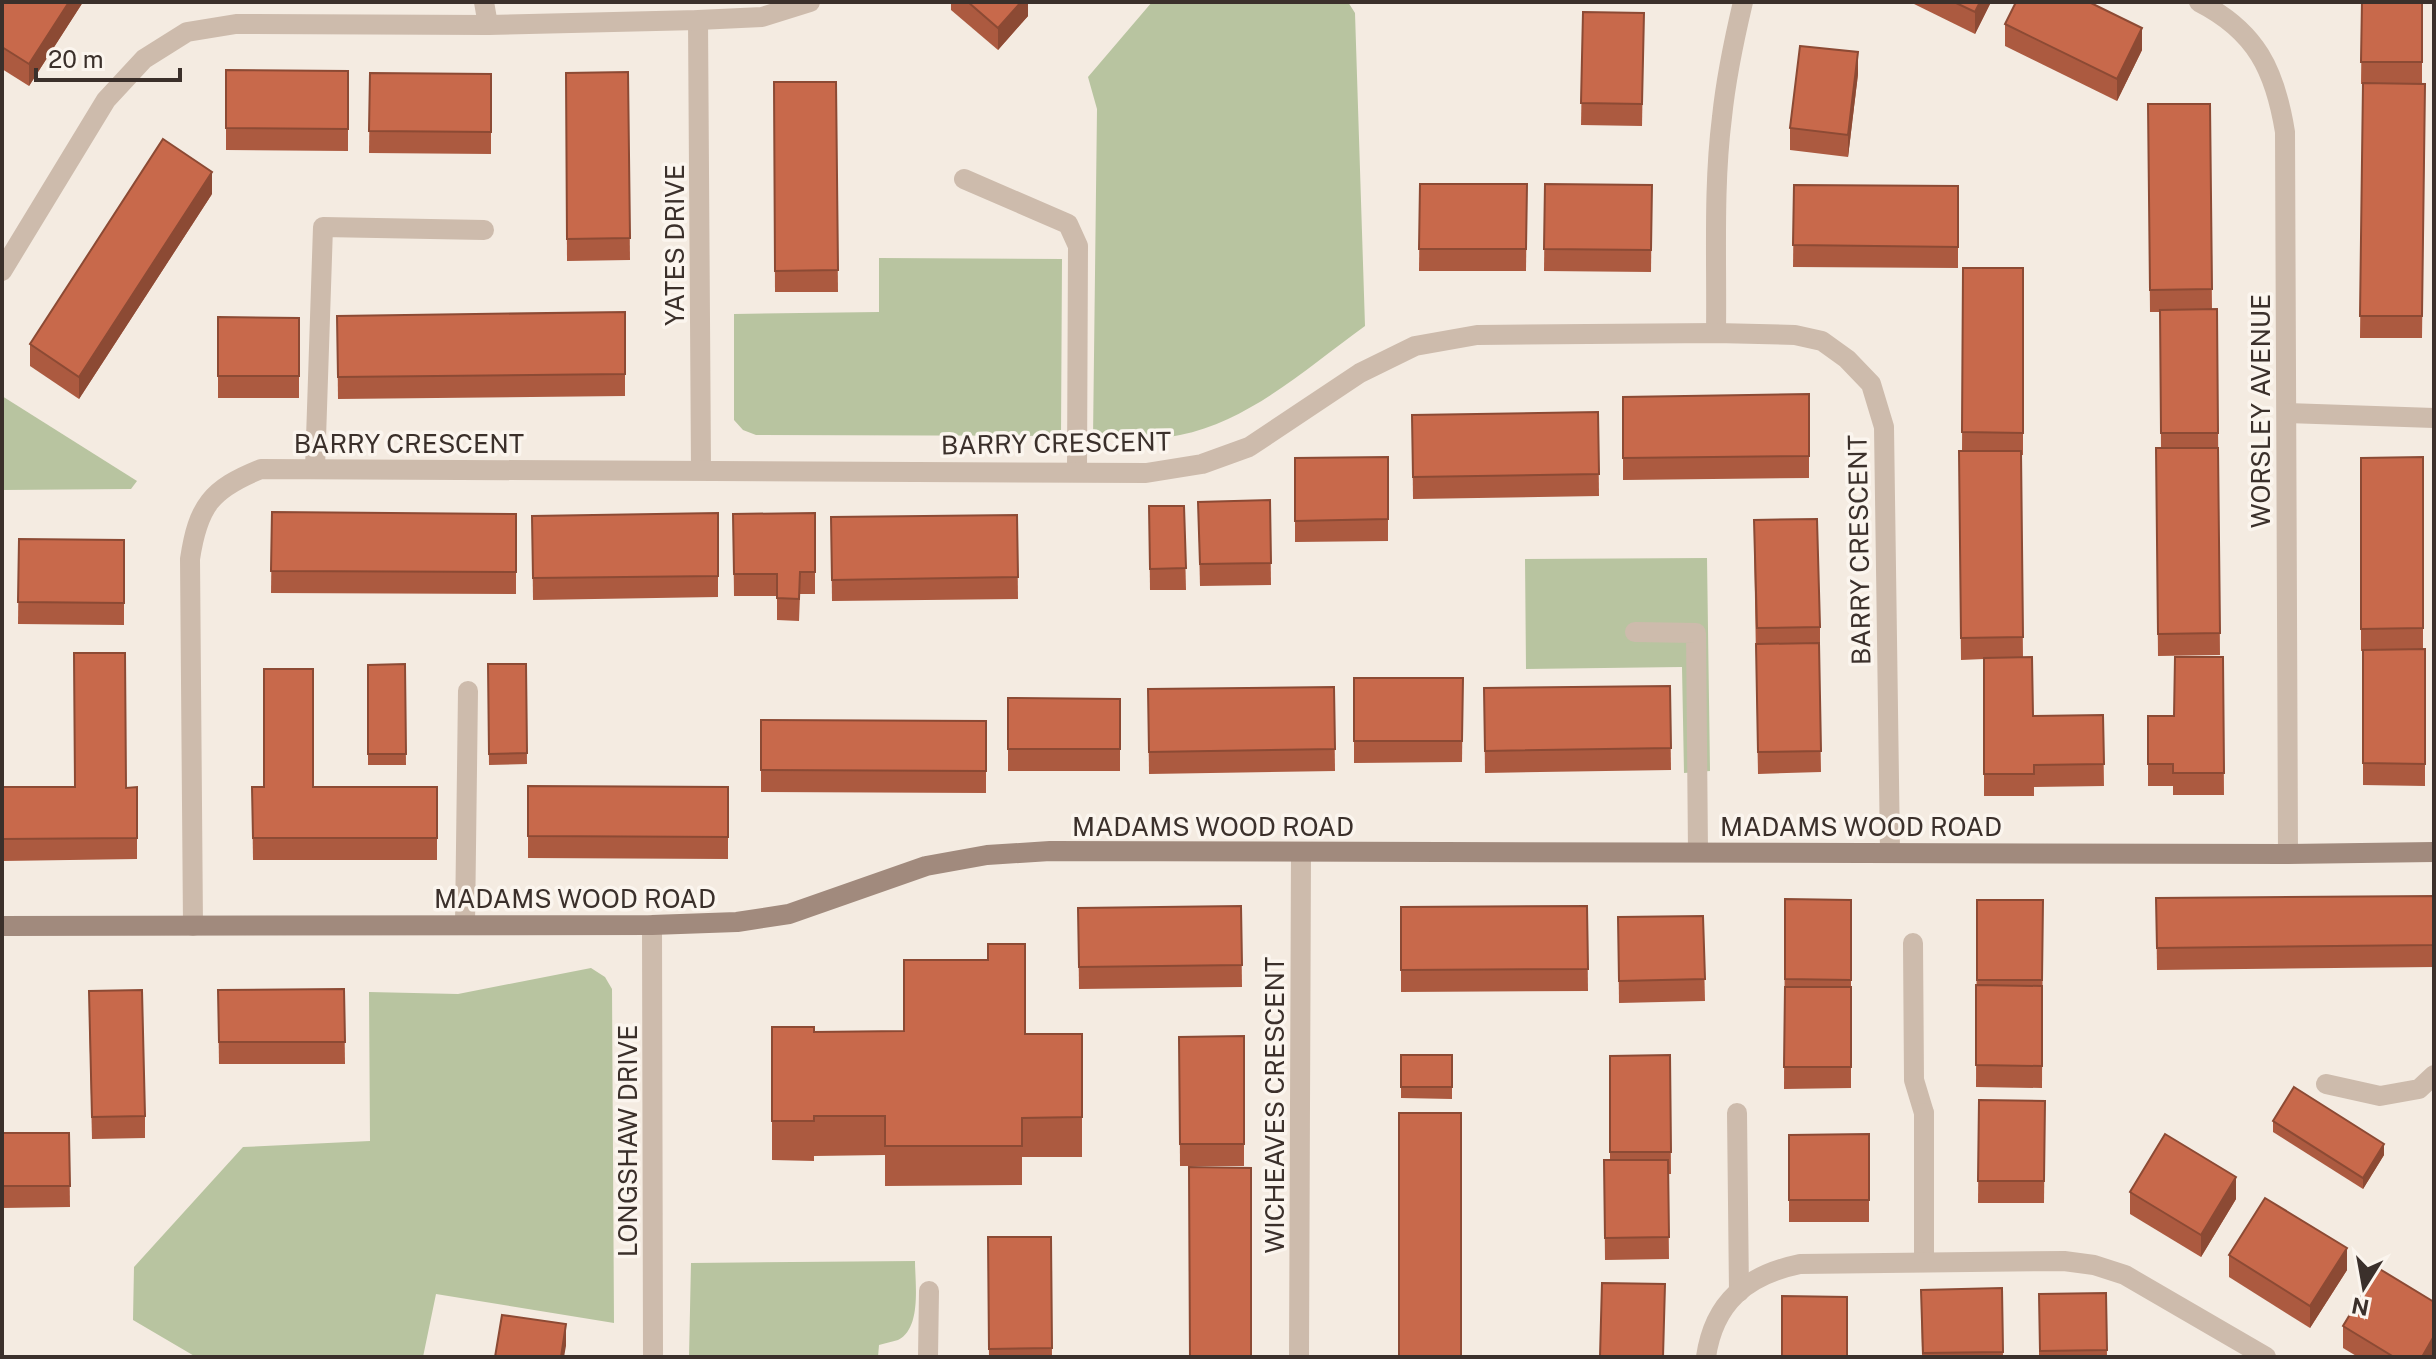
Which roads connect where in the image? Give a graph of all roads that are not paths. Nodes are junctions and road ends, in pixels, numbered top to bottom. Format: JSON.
{"nodes":[{"id":1,"x":484,"y":2,"type":"edge"},
{"id":2,"x":810,"y":2,"type":"edge"},
{"id":3,"x":1743,"y":2,"type":"edge"},
{"id":4,"x":2203,"y":3,"type":"edge"},
{"id":5,"x":698,"y":20,"type":"junction"},
{"id":6,"x":488,"y":25,"type":"junction"},
{"id":7,"x":964,"y":179,"type":"dead end"},
{"id":8,"x":484,"y":230,"type":"dead end"},
{"id":9,"x":2,"y":271,"type":"edge"},
{"id":10,"x":1716,"y":333,"type":"junction"},
{"id":11,"x":2287,"y":413,"type":"junction"},
{"id":12,"x":2434,"y":418,"type":"edge"},
{"id":13,"x":315,"y":469,"type":"junction"},
{"id":14,"x":701,"y":470,"type":"junction"},
{"id":15,"x":1077,"y":471,"type":"junction"},
{"id":16,"x":1635,"y":632,"type":"dead end"},
{"id":17,"x":468,"y":691,"type":"dead end"},
{"id":18,"x":1890,"y":851,"type":"junction"},
{"id":19,"x":1698,"y":852,"type":"junction"},
{"id":20,"x":2434,"y":852,"type":"edge"},
{"id":21,"x":1301,"y":853,"type":"junction"},
{"id":22,"x":2288,"y":854,"type":"junction"},
{"id":23,"x":465,"y":925,"type":"junction"},
{"id":24,"x":652,"y":925,"type":"junction"},
{"id":25,"x":2,"y":926,"type":"edge"},
{"id":26,"x":193,"y":926,"type":"junction"},
{"id":27,"x":1913,"y":943,"type":"dead end"},
{"id":28,"x":2434,"y":1075,"type":"edge"},
{"id":29,"x":2326,"y":1084,"type":"dead end"},
{"id":30,"x":1737,"y":1113,"type":"dead end"},
{"id":31,"x":1924,"y":1262,"type":"junction"},
{"id":32,"x":929,"y":1291,"type":"dead end"},
{"id":33,"x":1739,"y":1292,"type":"junction"},
{"id":34,"x":653,"y":1357,"type":"edge"},
{"id":35,"x":928,"y":1357,"type":"edge"},
{"id":36,"x":1299,"y":1357,"type":"edge"},
{"id":37,"x":1706,"y":1357,"type":"edge"},
{"id":38,"x":2266,"y":1357,"type":"edge"}],
"edges":[{"from":1,"to":6,"type":"street"},
{"from":2,"to":5,"type":"street"},
{"from":3,"to":10,"type":"street"},
{"from":4,"to":11,"type":"street","name":"WORSLEY AVENUE"},
{"from":5,"to":6,"type":"street"},
{"from":5,"to":14,"type":"street","name":"YATES DRIVE"},
{"from":6,"to":9,"type":"street"},
{"from":7,"to":15,"type":"street"},
{"from":8,"to":13,"type":"street"},
{"from":10,"to":15,"type":"street","name":"BARRY CRESCENT"},
{"from":10,"to":18,"type":"street","name":"BARRY CRESCENT"},
{"from":11,"to":12,"type":"street"},
{"from":11,"to":22,"type":"street","name":"WORSLEY AVENUE"},
{"from":13,"to":14,"type":"street","name":"BARRY CRESCENT"},
{"from":13,"to":26,"type":"street","name":"BARRY CRESCENT"},
{"from":14,"to":15,"type":"street","name":"BARRY CRESCENT"},
{"from":16,"to":19,"type":"street"},
{"from":17,"to":23,"type":"street"},
{"from":18,"to":19,"type":"street","name":"MADAMS WOOD ROAD"},
{"from":18,"to":22,"type":"street","name":"MADAMS WOOD ROAD"},
{"from":19,"to":21,"type":"street","name":"MADAMS WOOD ROAD"},
{"from":20,"to":22,"type":"street","name":"MADAMS WOOD ROAD"},
{"from":21,"to":24,"type":"street","name":"MADAMS WOOD ROAD"},
{"from":21,"to":36,"type":"street","name":"WICHEAVES CRESCENT"},
{"from":23,"to":24,"type":"street","name":"MADAMS WOOD ROAD"},
{"from":23,"to":26,"type":"street","name":"MADAMS WOOD ROAD"},
{"from":24,"to":34,"type":"street","name":"LONGSHAW DRIVE"},
{"from":25,"to":26,"type":"street","name":"MADAMS WOOD ROAD"},
{"from":27,"to":31,"type":"street"},
{"from":28,"to":29,"type":"street"},
{"from":30,"to":33,"type":"street"},
{"from":31,"to":33,"type":"street"},
{"from":31,"to":38,"type":"street"},
{"from":32,"to":35,"type":"street"},
{"from":33,"to":37,"type":"street"}]}
